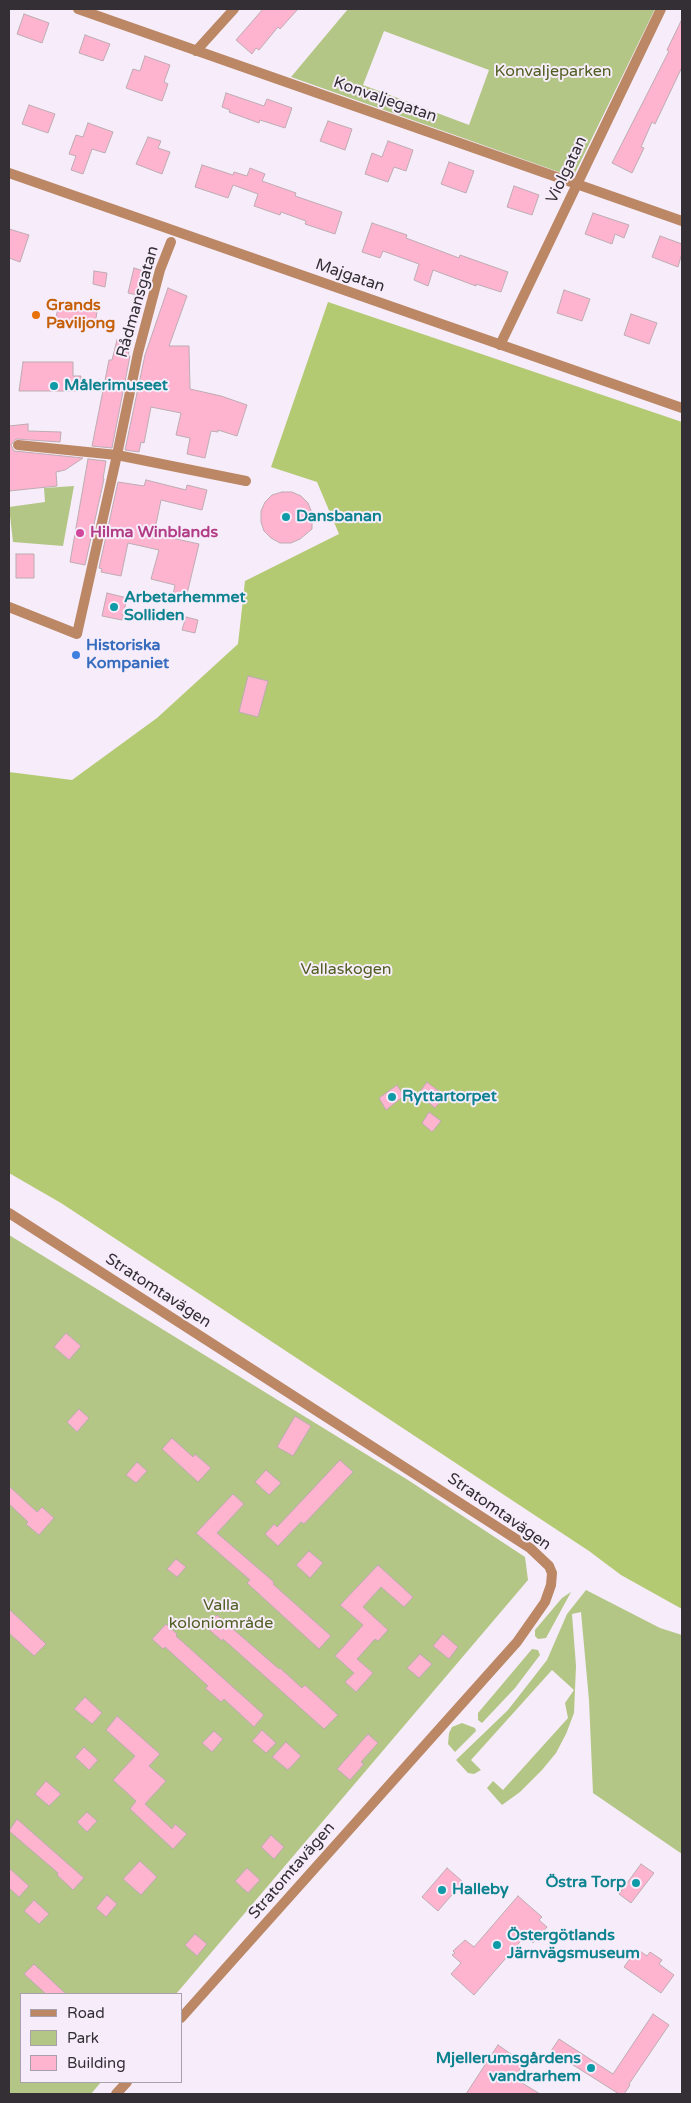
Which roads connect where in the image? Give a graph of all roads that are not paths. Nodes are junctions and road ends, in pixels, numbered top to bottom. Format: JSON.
{"nodes":[{"id":1,"x":78,"y":9,"type":"edge"},
{"id":2,"x":234,"y":9,"type":"edge"},
{"id":3,"x":661,"y":9,"type":"edge"},
{"id":4,"x":196,"y":51,"type":"junction"},
{"id":5,"x":9,"y":173,"type":"edge"},
{"id":6,"x":577,"y":185,"type":"junction"},
{"id":7,"x":682,"y":221,"type":"edge"},
{"id":8,"x":171,"y":242,"type":"dead end"},
{"id":9,"x":500,"y":345,"type":"junction"},
{"id":10,"x":682,"y":408,"type":"edge"},
{"id":11,"x":18,"y":445,"type":"dead end"},
{"id":12,"x":117,"y":456,"type":"junction"},
{"id":13,"x":246,"y":480,"type":"dead end"},
{"id":14,"x":9,"y":606,"type":"edge"},
{"id":15,"x":9,"y":1213,"type":"edge"},
{"id":16,"x":182,"y":2017,"type":"edge"},
{"id":17,"x":126,"y":2083,"type":"edge"},
{"id":18,"x":116,"y":2094,"type":"edge"}],
"edges":[{"from":1,"to":4,"type":"street","name":"Konvaljegatan"},
{"from":2,"to":4,"type":"street"},
{"from":3,"to":6,"type":"street","name":"Violgatan"},
{"from":4,"to":6,"type":"street","name":"Konvaljegatan"},
{"from":5,"to":9,"type":"street","name":"Majgatan"},
{"from":6,"to":7,"type":"street","name":"Konvaljegatan"},
{"from":6,"to":9,"type":"street","name":"Violgatan"},
{"from":8,"to":12,"type":"street","name":"Rådmansgatan"},
{"from":9,"to":10,"type":"street","name":"Majgatan"},
{"from":11,"to":12,"type":"street"},
{"from":12,"to":13,"type":"street"},
{"from":12,"to":14,"type":"street","name":"Rådmansgatan"},
{"from":15,"to":16,"type":"street","name":"Stratomtavägen"},
{"from":17,"to":18,"type":"street"}]}
